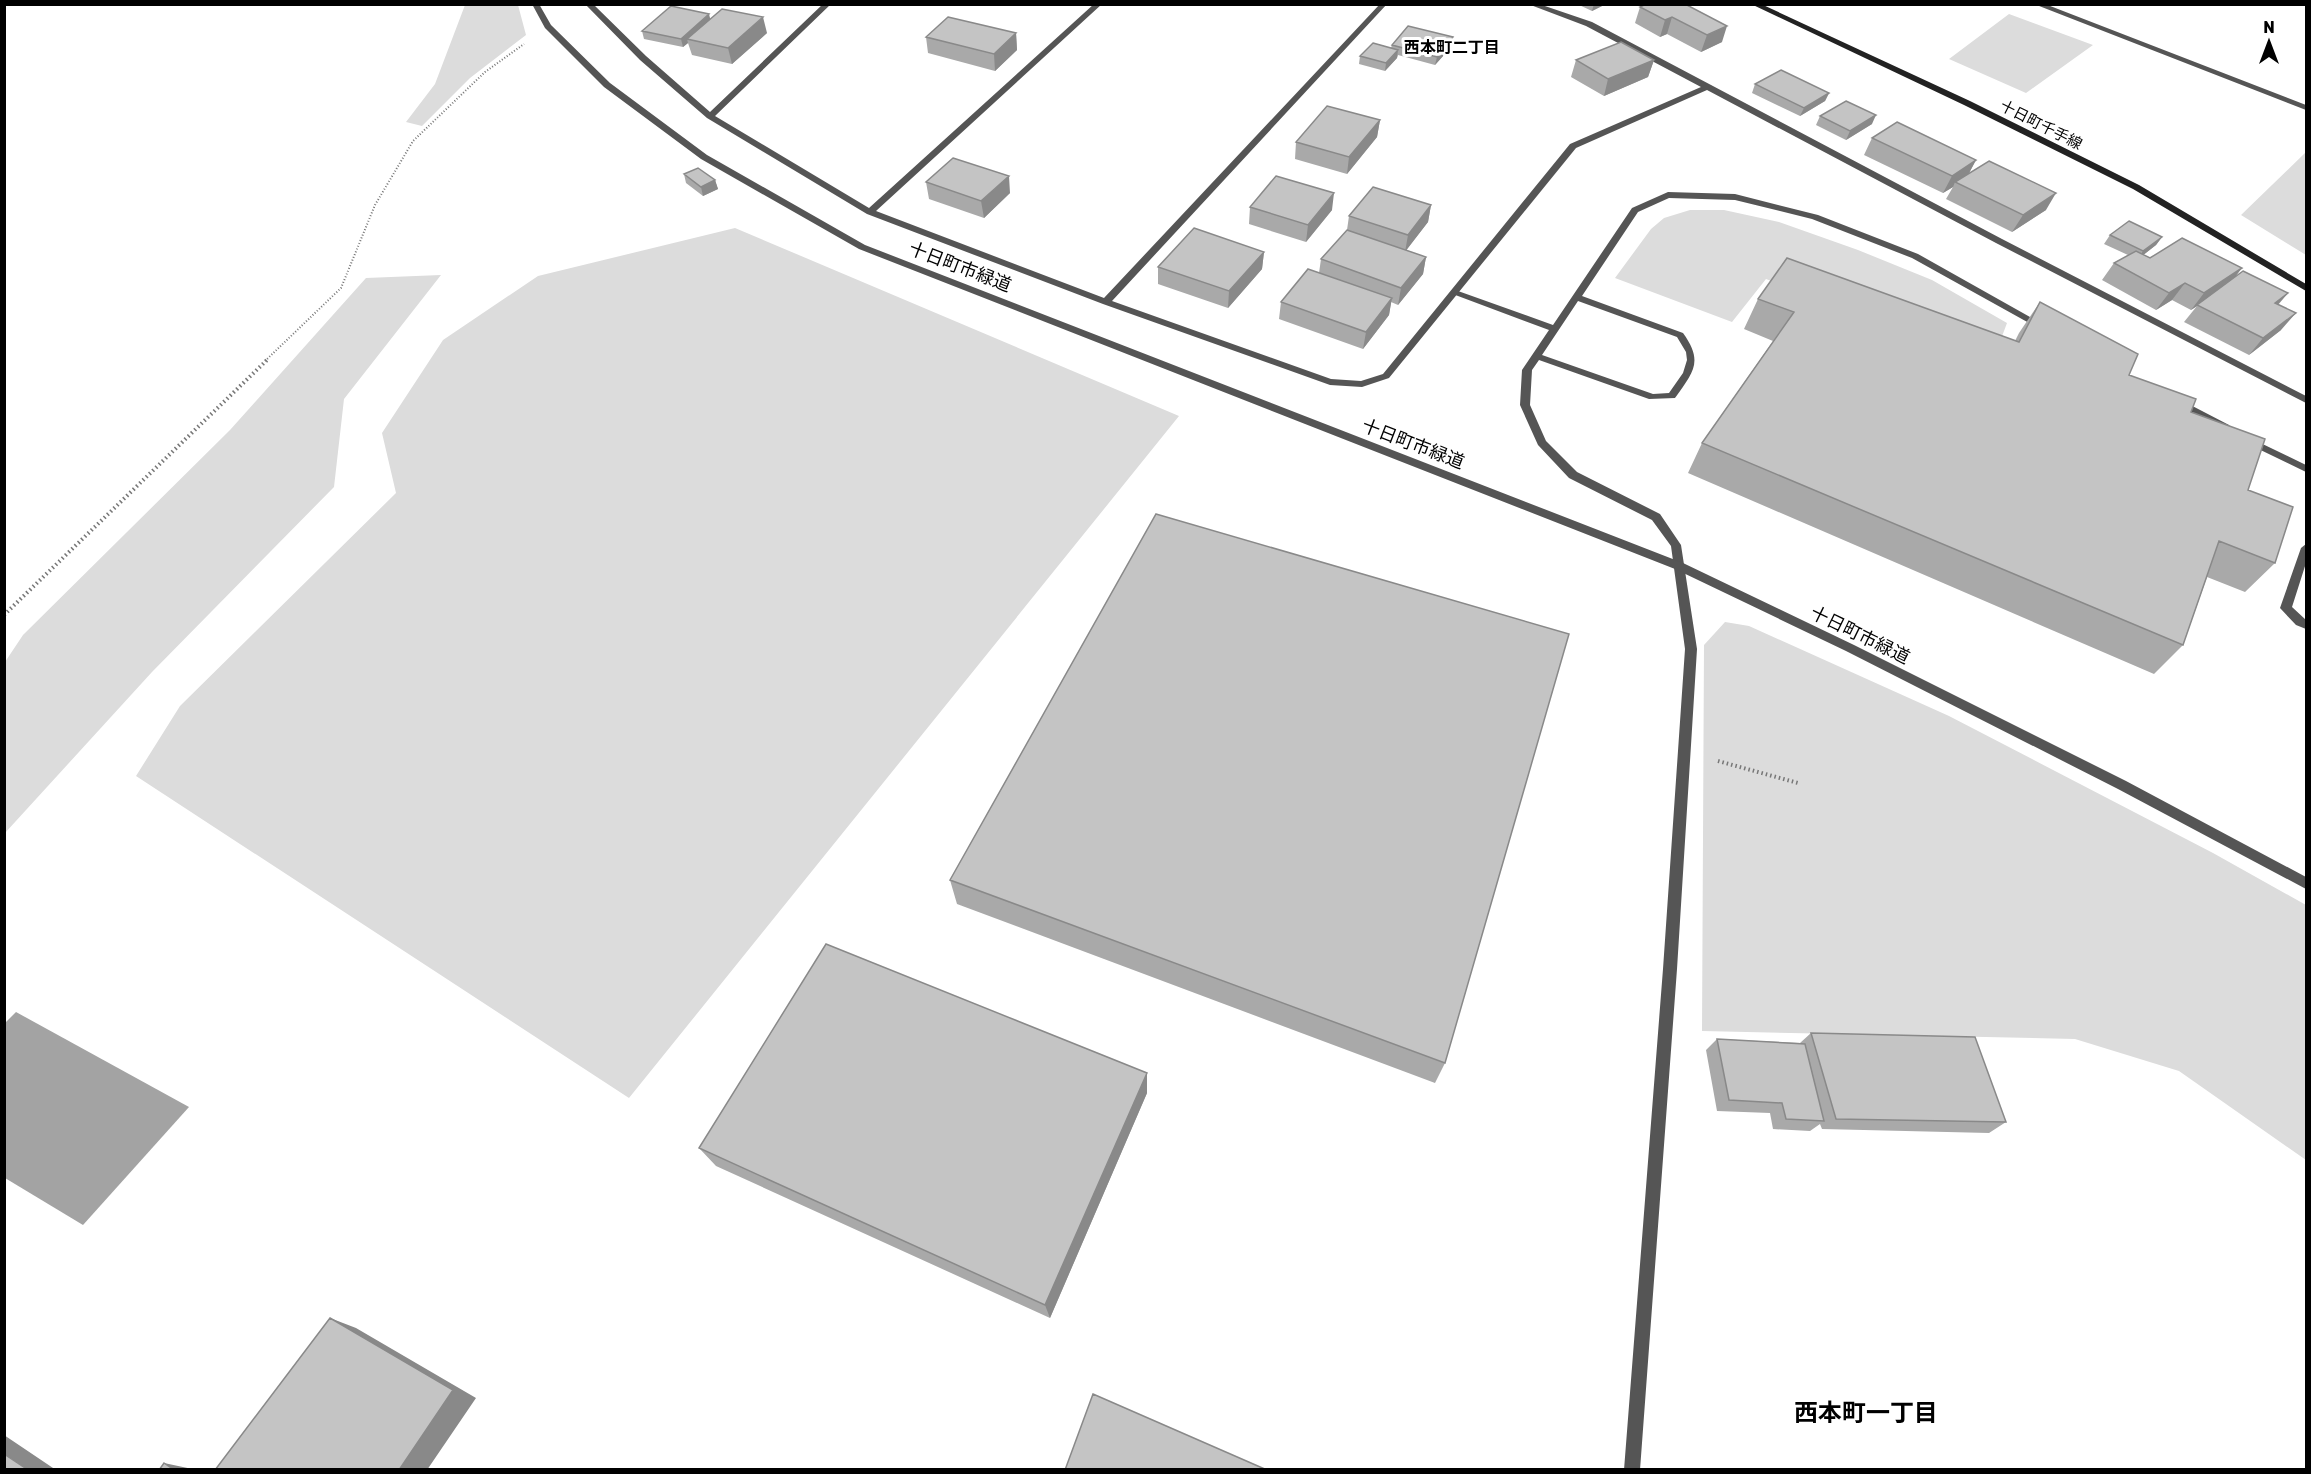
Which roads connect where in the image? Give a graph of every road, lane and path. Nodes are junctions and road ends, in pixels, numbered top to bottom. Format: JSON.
{"nodes":[{"id":1,"x":535,"y":4,"type":"edge"},
{"id":2,"x":588,"y":4,"type":"edge"},
{"id":3,"x":828,"y":4,"type":"edge"},
{"id":4,"x":1099,"y":4,"type":"edge"},
{"id":5,"x":1384,"y":4,"type":"edge"},
{"id":6,"x":1531,"y":4,"type":"edge"},
{"id":7,"x":1754,"y":4,"type":"edge"},
{"id":8,"x":2037,"y":4,"type":"edge"},
{"id":9,"x":548,"y":26,"type":"junction"},
{"id":10,"x":1707,"y":87,"type":"junction"},
{"id":11,"x":2307,"y":108,"type":"edge"},
{"id":12,"x":710,"y":116,"type":"junction"},
{"id":13,"x":870,"y":212,"type":"junction"},
{"id":14,"x":2307,"y":288,"type":"edge"},
{"id":15,"x":1455,"y":293,"type":"junction"},
{"id":16,"x":1576,"y":297,"type":"junction"},
{"id":17,"x":1106,"y":302,"type":"junction"},
{"id":18,"x":1554,"y":329,"type":"junction"},
{"id":19,"x":2050,"y":331,"type":"edge"},
{"id":20,"x":1537,"y":356,"type":"junction"},
{"id":21,"x":2164,"y":394,"type":"edge"},
{"id":22,"x":2307,"y":400,"type":"edge"},
{"id":23,"x":2307,"y":469,"type":"edge"},
{"id":24,"x":2307,"y":548,"type":"edge"},
{"id":25,"x":1679,"y":566,"type":"junction"},
{"id":26,"x":4,"y":615,"type":"edge"},
{"id":27,"x":2307,"y":625,"type":"edge"},
{"id":28,"x":1683,"y":751,"type":"junction"},
{"id":29,"x":1798,"y":783,"type":"dead end"},
{"id":30,"x":2307,"y":882,"type":"edge"},
{"id":31,"x":1632,"y":1470,"type":"edge"}],
"edges":[{"from":1,"to":9,"type":"street","name":"十日町市緑道"},
{"from":2,"to":12,"type":"street"},
{"from":3,"to":12,"type":"street"},
{"from":4,"to":13,"type":"street"},
{"from":5,"to":17,"type":"street"},
{"from":6,"to":10,"type":"street"},
{"from":7,"to":14,"type":"main road","name":"十日町千手線"},
{"from":8,"to":11,"type":"street"},
{"from":9,"to":25,"type":"street","name":"十日町市緑道"},
{"from":9,"to":26,"type":"path"},
{"from":10,"to":15,"type":"street"},
{"from":10,"to":22,"type":"street"},
{"from":12,"to":13,"type":"street"},
{"from":13,"to":17,"type":"street"},
{"from":15,"to":17,"type":"street"},
{"from":15,"to":18,"type":"street"},
{"from":16,"to":18,"type":"street"},
{"from":16,"to":19,"type":"street"},
{"from":16,"to":20,"type":"street"},
{"from":18,"to":20,"type":"street"},
{"from":20,"to":25,"type":"street"},
{"from":21,"to":23,"type":"street"},
{"from":24,"to":27,"type":"street"},
{"from":25,"to":28,"type":"street"},
{"from":25,"to":30,"type":"street","name":"十日町市緑道"},
{"from":28,"to":29,"type":"path"},
{"from":28,"to":31,"type":"street"}]}
